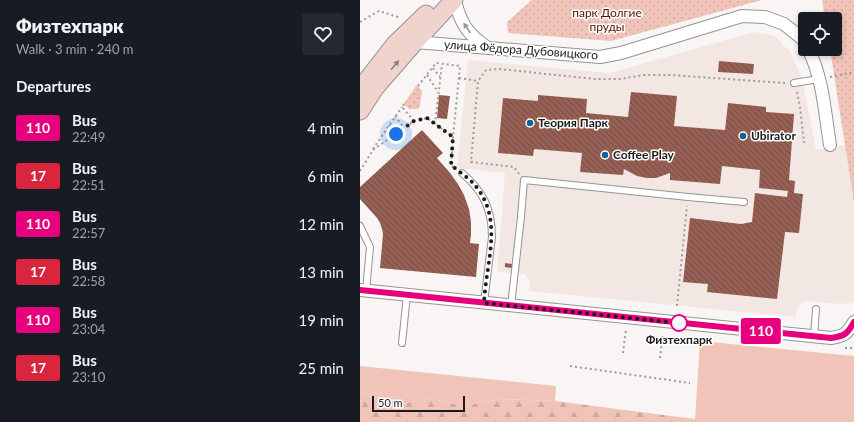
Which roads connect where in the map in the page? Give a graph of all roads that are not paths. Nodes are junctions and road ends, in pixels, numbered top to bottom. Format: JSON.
{"nodes":[{"id":1,"x":442,"y":0,"type":"edge"},
{"id":2,"x":455,"y":0,"type":"edge"},
{"id":3,"x":798,"y":35,"type":"edge"},
{"id":4,"x":415,"y":42,"type":"junction"},
{"id":5,"x":396,"y":44,"type":"junction"},
{"id":6,"x":489,"y":48,"type":"junction"},
{"id":7,"x":812,"y":56,"type":"edge"},
{"id":8,"x":360,"y":78,"type":"edge"},
{"id":9,"x":819,"y":79,"type":"junction"},
{"id":10,"x":794,"y":83,"type":"road end"},
{"id":11,"x":368,"y":89,"type":"edge"},
{"id":12,"x":360,"y":111,"type":"edge"},
{"id":13,"x":360,"y":121,"type":"edge"},
{"id":14,"x":830,"y":145,"type":"dead end"},
{"id":15,"x":462,"y":173,"type":"road end"},
{"id":16,"x":744,"y":202,"type":"dead end"},
{"id":17,"x":360,"y":226,"type":"edge"},
{"id":18,"x":363,"y":291,"type":"edge"},
{"id":19,"x":407,"y":295,"type":"junction"},
{"id":20,"x":484,"y":303,"type":"junction"},
{"id":21,"x":511,"y":306,"type":"junction"},
{"id":22,"x":816,"y":308,"type":"dead end"},
{"id":23,"x":854,"y":322,"type":"edge"},
{"id":24,"x":814,"y":337,"type":"junction"},
{"id":25,"x":402,"y":343,"type":"dead end"}],
"edges":[{"from":1,"to":5,"type":"main road"},
{"from":2,"to":4,"type":"main road"},
{"from":6,"to":2,"type":"street","one_way":true},
{"from":3,"to":6,"type":"street","name":"улица Фёдора Дубовицкого"},
{"from":4,"to":6,"type":"street","name":"улица Фёдора Дубовицкого"},
{"from":11,"to":4,"type":"main road","one_way":true},
{"from":5,"to":8,"type":"main road"},
{"from":5,"to":11,"type":"main road"},
{"from":7,"to":9,"type":"street"},
{"from":9,"to":10,"type":"lane"},
{"from":9,"to":14,"type":"street"},
{"from":11,"to":12,"type":"main road"},
{"from":11,"to":13,"type":"main road"},
{"from":15,"to":20,"type":"lane"},
{"from":16,"to":21,"type":"lane"},
{"from":17,"to":18,"type":"lane"},
{"from":18,"to":19,"type":"street"},
{"from":19,"to":20,"type":"street"},
{"from":19,"to":25,"type":"lane"},
{"from":20,"to":21,"type":"street"},
{"from":21,"to":24,"type":"street"},
{"from":22,"to":24,"type":"lane"},
{"from":23,"to":24,"type":"street"}]}
